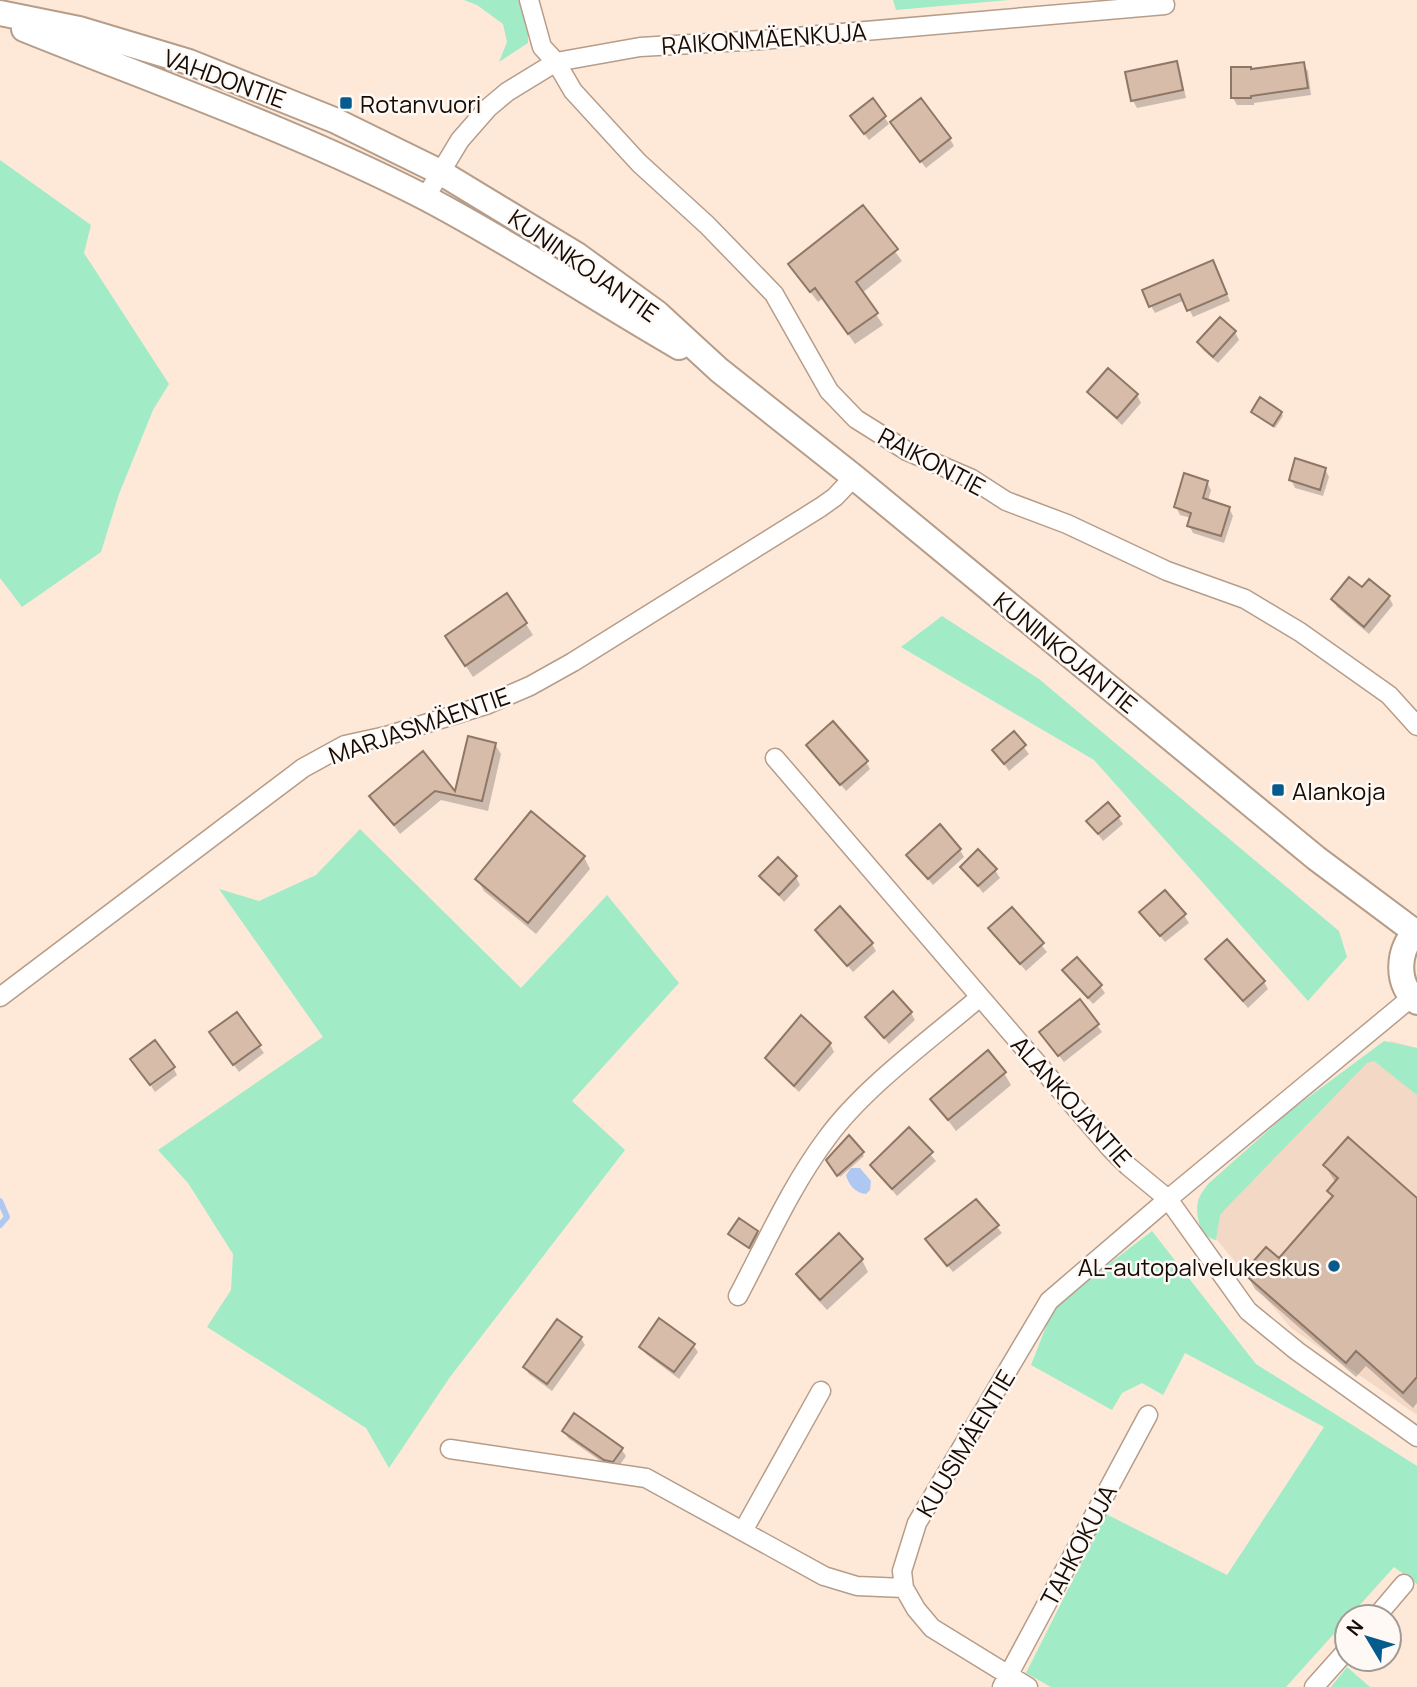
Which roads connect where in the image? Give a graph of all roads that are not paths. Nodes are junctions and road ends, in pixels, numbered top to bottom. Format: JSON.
{"nodes":[{"id":1,"x":529,"y":0,"type":"edge"},
{"id":2,"x":1165,"y":5,"type":"dead end"},
{"id":3,"x":0,"y":13,"type":"edge"},
{"id":4,"x":0,"y":20,"type":"edge"},
{"id":5,"x":556,"y":61,"type":"junction"},
{"id":6,"x":440,"y":172,"type":"junction"},
{"id":7,"x":425,"y":198,"type":"junction"},
{"id":8,"x":719,"y":370,"type":"junction"},
{"id":9,"x":854,"y":477,"type":"junction"},
{"id":10,"x":1417,"y":726,"type":"edge"},
{"id":11,"x":775,"y":758,"type":"dead end"},
{"id":12,"x":1416,"y":931,"type":"edge"},
{"id":13,"x":0,"y":997,"type":"edge"},
{"id":14,"x":980,"y":997,"type":"junction"},
{"id":15,"x":1414,"y":999,"type":"edge"},
{"id":16,"x":1168,"y":1199,"type":"junction"},
{"id":17,"x":738,"y":1296,"type":"dead end"},
{"id":18,"x":821,"y":1391,"type":"dead end"},
{"id":19,"x":1148,"y":1415,"type":"dead end"},
{"id":20,"x":1417,"y":1437,"type":"edge"},
{"id":21,"x":450,"y":1449,"type":"dead end"},
{"id":22,"x":743,"y":1531,"type":"junction"},
{"id":23,"x":1404,"y":1584,"type":"dead end"},
{"id":24,"x":904,"y":1588,"type":"junction"},
{"id":25,"x":1388,"y":1603,"type":"edge"},
{"id":26,"x":1333,"y":1666,"type":"edge"},
{"id":27,"x":1005,"y":1681,"type":"edge"},
{"id":28,"x":1028,"y":1687,"type":"edge"},
{"id":29,"x":1314,"y":1687,"type":"edge"}],
"edges":[{"from":1,"to":5,"type":"street","name":"RAIKONTIE"},
{"from":2,"to":5,"type":"street","name":"RAIKONMÄENKUJA"},
{"from":3,"to":6,"type":"main road","name":"VAHDONTIE"},
{"from":4,"to":7,"type":"main road","name":"VAHDONTIE"},
{"from":5,"to":6,"type":"street","name":"RAIKONMÄENKUJA"},
{"from":5,"to":10,"type":"street","name":"RAIKONTIE"},
{"from":6,"to":7,"type":"street","name":"RAIKONMÄENKUJA"},
{"from":6,"to":8,"type":"main road","name":"KUNINKOJANTIE"},
{"from":7,"to":8,"type":"main road","name":"KUNINKOJANTIE"},
{"from":8,"to":9,"type":"main road","name":"KUNINKOJANTIE"},
{"from":9,"to":12,"type":"main road","name":"KUNINKOJANTIE"},
{"from":9,"to":13,"type":"street","name":"MARJASMÄENTIE"},
{"from":11,"to":14,"type":"street","name":"ALANKOJANTIE"},
{"from":12,"to":15,"type":"main road"},
{"from":14,"to":16,"type":"street","name":"ALANKOJANTIE"},
{"from":14,"to":17,"type":"street"},
{"from":15,"to":16,"type":"street"},
{"from":16,"to":20,"type":"street","name":"ALANKOJANTIE"},
{"from":16,"to":24,"type":"street","name":"KUUSIMÄENTIE"},
{"from":18,"to":22,"type":"street"},
{"from":19,"to":27,"type":"street","name":"TAHKOKUJA"},
{"from":21,"to":22,"type":"street"},
{"from":22,"to":24,"type":"street"},
{"from":23,"to":25,"type":"street"},
{"from":24,"to":27,"type":"street"},
{"from":26,"to":29,"type":"street"},
{"from":27,"to":28,"type":"street"}]}
